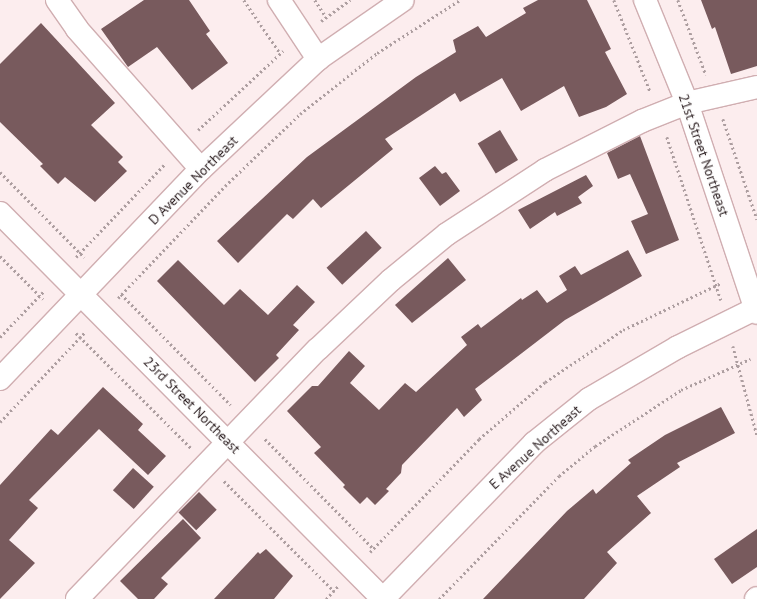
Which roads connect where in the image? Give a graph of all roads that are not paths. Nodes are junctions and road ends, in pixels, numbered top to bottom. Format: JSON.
{"nodes":[{"id":1,"x":57,"y":0,"type":"edge"},
{"id":2,"x":279,"y":0,"type":"edge"},
{"id":3,"x":403,"y":0,"type":"edge"},
{"id":4,"x":645,"y":0,"type":"edge"},
{"id":5,"x":318,"y":59,"type":"junction"},
{"id":6,"x":757,"y":87,"type":"edge"},
{"id":7,"x":687,"y":103,"type":"junction"},
{"id":8,"x":201,"y":169,"type":"junction"},
{"id":9,"x":0,"y":213,"type":"edge"},
{"id":10,"x":81,"y":294,"type":"junction"},
{"id":11,"x":757,"y":310,"type":"edge"},
{"id":12,"x":0,"y":379,"type":"edge"},
{"id":13,"x":228,"y":442,"type":"junction"},
{"id":14,"x":77,"y":599,"type":"edge"},
{"id":15,"x":383,"y":599,"type":"edge"}],
"edges":[{"from":1,"to":8,"type":"street"},
{"from":2,"to":5,"type":"street"},
{"from":3,"to":5,"type":"street","name":"D Avenue Northeast"},
{"from":4,"to":7,"type":"street","name":"21st Street Northeast"},
{"from":5,"to":8,"type":"street","name":"D Avenue Northeast"},
{"from":6,"to":7,"type":"street"},
{"from":7,"to":11,"type":"street","name":"21st Street Northeast"},
{"from":7,"to":13,"type":"street"},
{"from":8,"to":10,"type":"street","name":"D Avenue Northeast"},
{"from":9,"to":10,"type":"street","name":"23rd Street Northeast"},
{"from":10,"to":12,"type":"street","name":"D Avenue Northeast"},
{"from":10,"to":13,"type":"street","name":"23rd Street Northeast"},
{"from":11,"to":15,"type":"street","name":"E Avenue Northeast"},
{"from":13,"to":14,"type":"street"},
{"from":13,"to":15,"type":"street","name":"23rd Street Northeast"}]}
